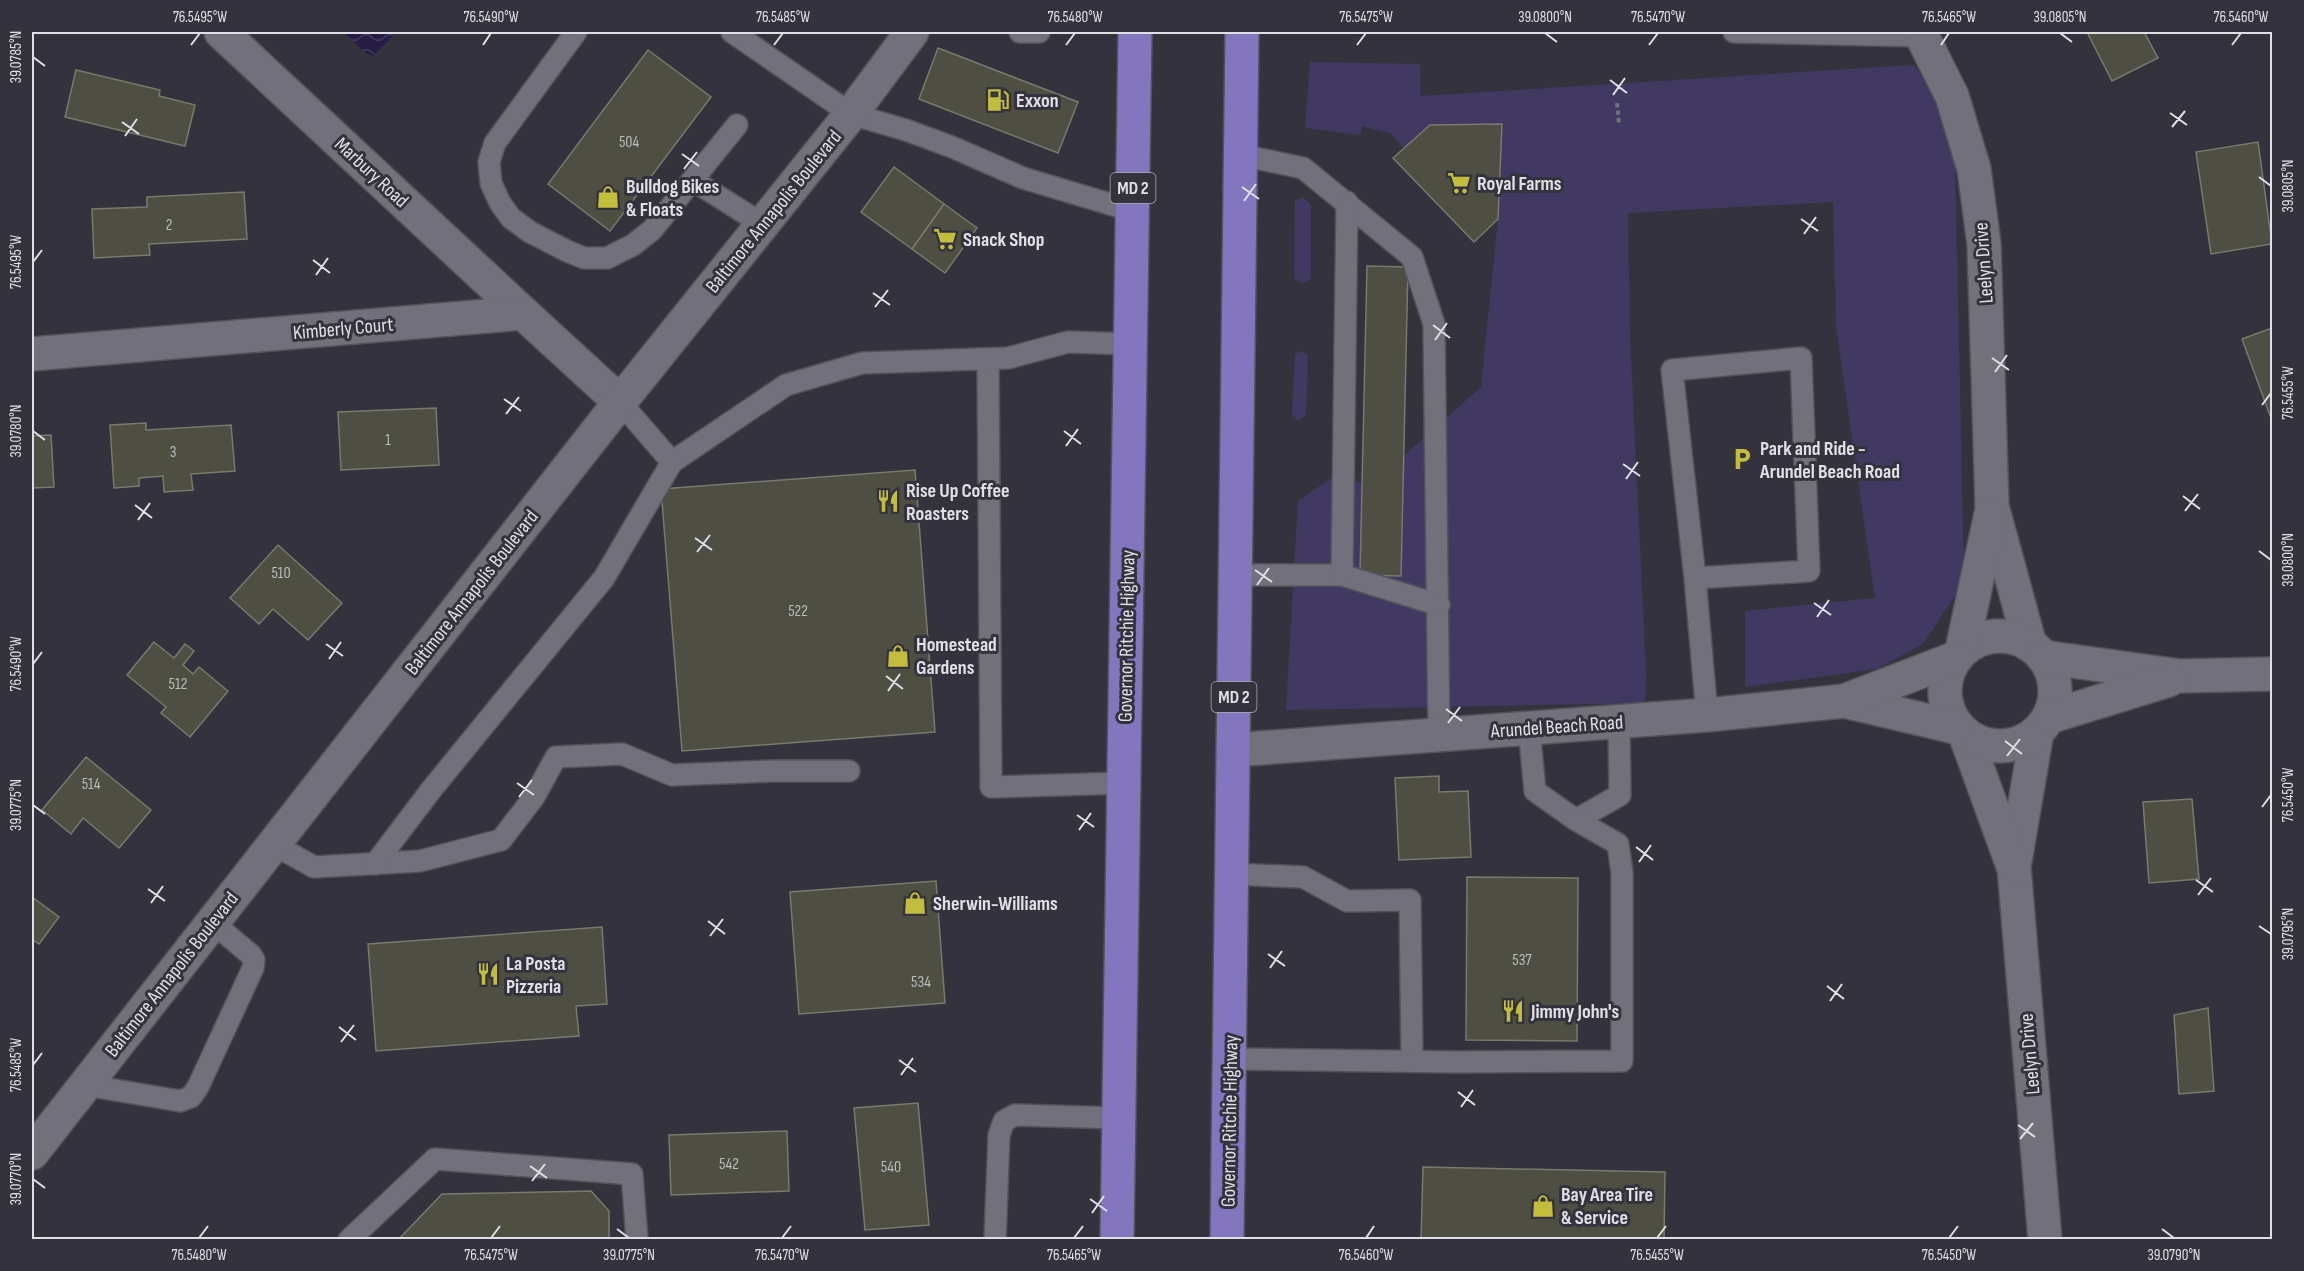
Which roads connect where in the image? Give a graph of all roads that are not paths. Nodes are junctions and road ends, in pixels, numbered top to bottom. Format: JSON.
{"nodes":[{"id":1,"x":221,"y":32,"type":"edge"},
{"id":2,"x":576,"y":32,"type":"edge"},
{"id":3,"x":732,"y":32,"type":"edge"},
{"id":4,"x":912,"y":32,"type":"edge"},
{"id":5,"x":1020,"y":32,"type":"edge"},
{"id":6,"x":1039,"y":32,"type":"edge"},
{"id":7,"x":1135,"y":32,"type":"edge"},
{"id":8,"x":1242,"y":32,"type":"edge"},
{"id":9,"x":1734,"y":32,"type":"edge"},
{"id":10,"x":1785,"y":33,"type":"edge"},
{"id":11,"x":1921,"y":34,"type":"edge"},
{"id":12,"x":851,"y":114,"type":"junction"},
{"id":13,"x":737,"y":125,"type":"dead end"},
{"id":14,"x":1241,"y":155,"type":"junction"},
{"id":15,"x":694,"y":181,"type":"junction"},
{"id":16,"x":1347,"y":202,"type":"junction"},
{"id":17,"x":1133,"y":211,"type":"junction"},
{"id":18,"x":762,"y":224,"type":"junction"},
{"id":19,"x":523,"y":313,"type":"junction"},
{"id":20,"x":1131,"y":344,"type":"junction"},
{"id":21,"x":32,"y":354,"type":"edge"},
{"id":22,"x":988,"y":359,"type":"junction"},
{"id":23,"x":620,"y":402,"type":"junction"},
{"id":24,"x":672,"y":462,"type":"junction"},
{"id":25,"x":1992,"y":506,"type":"junction"},
{"id":26,"x":1236,"y":575,"type":"junction"},
{"id":27,"x":1342,"y":575,"type":"junction"},
{"id":28,"x":1695,"y":578,"type":"junction"},
{"id":29,"x":1439,"y":605,"type":"junction"},
{"id":30,"x":2036,"y":651,"type":"junction"},
{"id":31,"x":1959,"y":654,"type":"junction"},
{"id":32,"x":2272,"y":674,"type":"edge"},
{"id":33,"x":2180,"y":676,"type":"junction"},
{"id":34,"x":1844,"y":701,"type":"junction"},
{"id":35,"x":1707,"y":715,"type":"junction"},
{"id":36,"x":1619,"y":722,"type":"junction"},
{"id":37,"x":2043,"y":724,"type":"junction"},
{"id":38,"x":1529,"y":728,"type":"junction"},
{"id":39,"x":1962,"y":731,"type":"junction"},
{"id":40,"x":1439,"y":735,"type":"junction"},
{"id":41,"x":1233,"y":750,"type":"junction"},
{"id":42,"x":849,"y":771,"type":"dead end"},
{"id":43,"x":1124,"y":783,"type":"junction"},
{"id":44,"x":1576,"y":820,"type":"junction"},
{"id":45,"x":273,"y":844,"type":"junction"},
{"id":46,"x":375,"y":864,"type":"junction"},
{"id":47,"x":2014,"y":867,"type":"junction"},
{"id":48,"x":1232,"y":874,"type":"junction"},
{"id":49,"x":212,"y":922,"type":"junction"},
{"id":50,"x":1230,"y":1059,"type":"junction"},
{"id":51,"x":1412,"y":1061,"type":"junction"},
{"id":52,"x":85,"y":1085,"type":"junction"},
{"id":53,"x":1119,"y":1118,"type":"junction"},
{"id":54,"x":32,"y":1153,"type":"edge"},
{"id":55,"x":349,"y":1239,"type":"edge"},
{"id":56,"x":637,"y":1239,"type":"edge"},
{"id":57,"x":995,"y":1239,"type":"edge"},
{"id":58,"x":1117,"y":1239,"type":"edge"},
{"id":59,"x":1227,"y":1239,"type":"edge"},
{"id":60,"x":2045,"y":1239,"type":"edge"}],
"edges":[{"from":1,"to":19,"type":"street","name":"Marbury Road"},
{"from":2,"to":15,"type":"lane"},
{"from":3,"to":12,"type":"lane"},
{"from":4,"to":12,"type":"street","name":"Baltimore Annapolis Boulevard"},
{"from":5,"to":6,"type":"lane"},
{"from":7,"to":17,"type":"highway","name":"Governor Ritchie Highway","number":"MD 2"},
{"from":8,"to":14,"type":"highway","name":"Governor Ritchie Highway","number":"MD 2"},
{"from":9,"to":10,"type":"lane"},
{"from":10,"to":11,"type":"lane"},
{"from":11,"to":25,"type":"street","name":"Leelyn Drive"},
{"from":12,"to":17,"type":"lane"},
{"from":12,"to":18,"type":"street","name":"Baltimore Annapolis Boulevard"},
{"from":13,"to":15,"type":"lane"},
{"from":14,"to":16,"type":"lane"},
{"from":14,"to":26,"type":"highway","name":"Governor Ritchie Highway","number":"MD 2"},
{"from":15,"to":18,"type":"lane"},
{"from":16,"to":27,"type":"lane"},
{"from":16,"to":29,"type":"lane"},
{"from":17,"to":20,"type":"highway","name":"Governor Ritchie Highway","number":"MD 2"},
{"from":18,"to":23,"type":"street","name":"Baltimore Annapolis Boulevard"},
{"from":19,"to":21,"type":"street","name":"Kimberly Court"},
{"from":19,"to":23,"type":"street"},
{"from":20,"to":22,"type":"lane"},
{"from":20,"to":43,"type":"highway","name":"Governor Ritchie Highway","number":"MD 2"},
{"from":22,"to":24,"type":"lane"},
{"from":22,"to":43,"type":"lane"},
{"from":23,"to":24,"type":"lane"},
{"from":23,"to":45,"type":"street","name":"Baltimore Annapolis Boulevard"},
{"from":24,"to":46,"type":"lane"},
{"from":25,"to":30,"type":"street","name":"Leelyn Drive"},
{"from":25,"to":31,"type":"street","name":"Leelyn Drive"},
{"from":26,"to":27,"type":"lane"},
{"from":26,"to":41,"type":"highway","name":"Governor Ritchie Highway","number":"MD 2"},
{"from":27,"to":29,"type":"lane"},
{"from":28,"to":28,"type":"lane"},
{"from":28,"to":35,"type":"lane"},
{"from":29,"to":40,"type":"lane"},
{"from":30,"to":31,"type":"street"},
{"from":30,"to":33,"type":"street"},
{"from":30,"to":37,"type":"street"},
{"from":31,"to":34,"type":"street","name":"Arundel Beach Road"},
{"from":31,"to":39,"type":"street"},
{"from":32,"to":33,"type":"street"},
{"from":33,"to":37,"type":"street"},
{"from":34,"to":35,"type":"street","name":"Arundel Beach Road"},
{"from":34,"to":39,"type":"street","name":"Arundel Beach Road"},
{"from":35,"to":36,"type":"street","name":"Arundel Beach Road"},
{"from":36,"to":38,"type":"street","name":"Arundel Beach Road"},
{"from":36,"to":44,"type":"lane"},
{"from":37,"to":39,"type":"street"},
{"from":37,"to":47,"type":"street","name":"Leelyn Drive"},
{"from":38,"to":40,"type":"street","name":"Arundel Beach Road"},
{"from":38,"to":44,"type":"lane"},
{"from":39,"to":47,"type":"street","name":"Leelyn Drive"},
{"from":40,"to":41,"type":"street","name":"Arundel Beach Road"},
{"from":41,"to":48,"type":"highway","name":"Governor Ritchie Highway","number":"MD 2"},
{"from":42,"to":46,"type":"lane"},
{"from":43,"to":53,"type":"highway","name":"Governor Ritchie Highway","number":"MD 2"},
{"from":44,"to":51,"type":"lane"},
{"from":45,"to":46,"type":"lane"},
{"from":45,"to":49,"type":"street","name":"Baltimore Annapolis Boulevard"},
{"from":47,"to":60,"type":"street","name":"Leelyn Drive"},
{"from":48,"to":50,"type":"highway","name":"Governor Ritchie Highway","number":"MD 2"},
{"from":48,"to":51,"type":"lane"},
{"from":49,"to":52,"type":"street","name":"Baltimore Annapolis Boulevard"},
{"from":49,"to":52,"type":"lane"},
{"from":50,"to":51,"type":"lane"},
{"from":50,"to":59,"type":"highway","name":"Governor Ritchie Highway","number":"MD 2"},
{"from":52,"to":54,"type":"street","name":"Baltimore Annapolis Boulevard"},
{"from":53,"to":57,"type":"lane"},
{"from":53,"to":58,"type":"highway","name":"Governor Ritchie Highway","number":"MD 2"},
{"from":55,"to":56,"type":"lane"}]}
